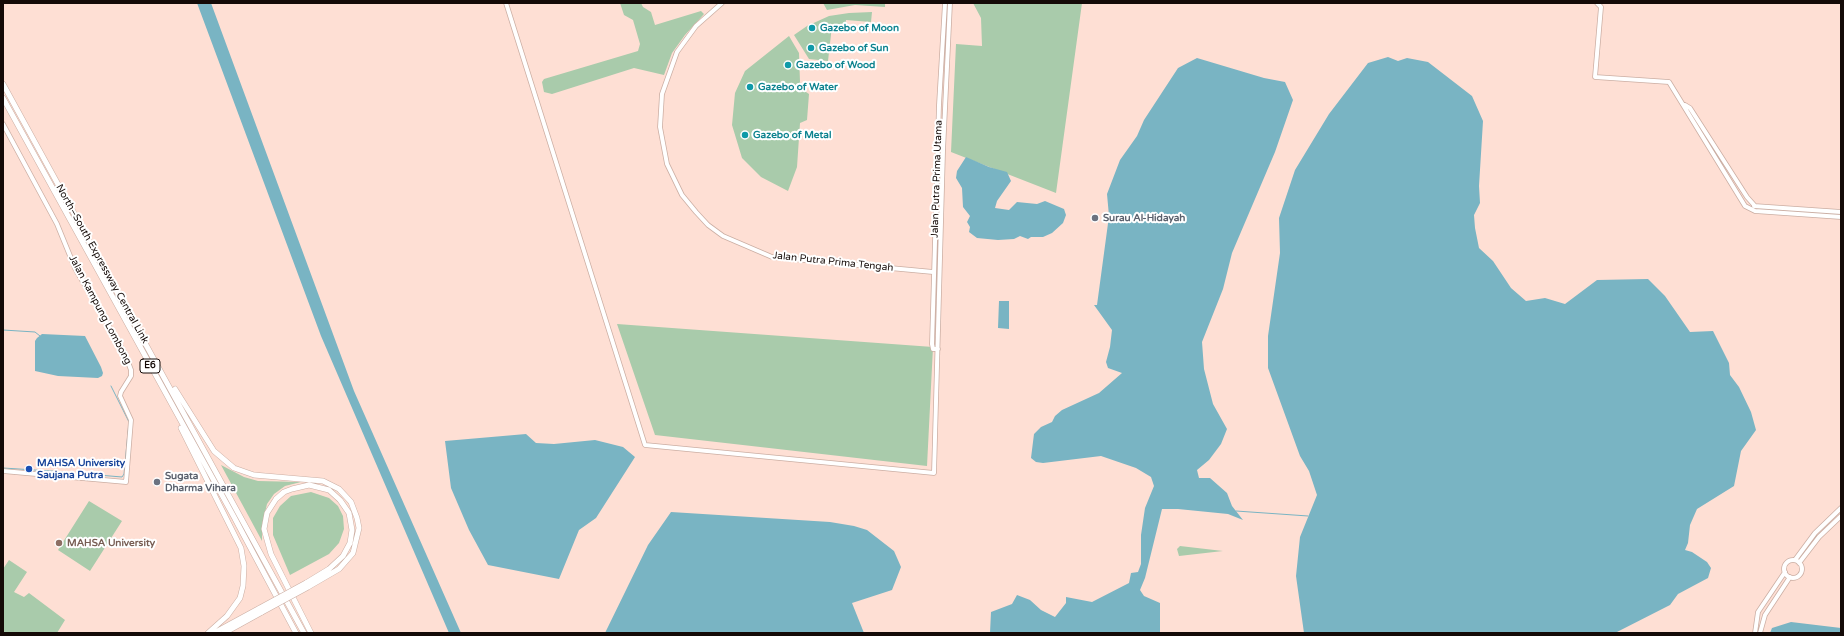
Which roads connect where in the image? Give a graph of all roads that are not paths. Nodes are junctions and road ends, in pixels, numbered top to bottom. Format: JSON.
{"nodes":[{"id":1,"x":506,"y":3,"type":"edge"},
{"id":2,"x":722,"y":3,"type":"edge"},
{"id":3,"x":945,"y":3,"type":"edge"},
{"id":4,"x":950,"y":3,"type":"edge"},
{"id":5,"x":1597,"y":3,"type":"edge"},
{"id":6,"x":3,"y":84,"type":"edge"},
{"id":7,"x":3,"y":98,"type":"edge"},
{"id":8,"x":1685,"y":105,"type":"junction"},
{"id":9,"x":3,"y":124,"type":"edge"},
{"id":10,"x":1745,"y":206,"type":"junction"},
{"id":11,"x":1755,"y":206,"type":"junction"},
{"id":12,"x":1841,"y":212,"type":"edge"},
{"id":13,"x":1841,"y":217,"type":"edge"},
{"id":14,"x":933,"y":272,"type":"junction"},
{"id":15,"x":146,"y":342,"type":"junction"},
{"id":16,"x":138,"y":345,"type":"junction"},
{"id":17,"x":938,"y":349,"type":"junction"},
{"id":18,"x":3,"y":471,"type":"edge"},
{"id":19,"x":1841,"y":508,"type":"edge"},
{"id":20,"x":1841,"y":516,"type":"edge"},
{"id":21,"x":1829,"y":518,"type":"junction"},
{"id":22,"x":1833,"y":522,"type":"junction"},
{"id":23,"x":1797,"y":561,"type":"junction"},
{"id":24,"x":1785,"y":572,"type":"junction"},
{"id":25,"x":1790,"y":577,"type":"junction"},
{"id":26,"x":307,"y":585,"type":"junction"},
{"id":27,"x":261,"y":610,"type":"junction"},
{"id":28,"x":208,"y":633,"type":"edge"},
{"id":29,"x":214,"y":633,"type":"edge"},
{"id":30,"x":224,"y":633,"type":"edge"},
{"id":31,"x":296,"y":633,"type":"edge"},
{"id":32,"x":304,"y":633,"type":"edge"},
{"id":33,"x":311,"y":633,"type":"edge"},
{"id":34,"x":1755,"y":633,"type":"edge"},
{"id":35,"x":1760,"y":633,"type":"edge"}],
"edges":[{"from":1,"to":17,"type":"street","name":"Jalan Putra Prima Utama"},
{"from":2,"to":14,"type":"street","name":"Jalan Putra Prima Tengah"},
{"from":3,"to":14,"type":"street","name":"Jalan Putra Prima Utama"},
{"from":4,"to":17,"type":"street","name":"Jalan Putra Prima Utama"},
{"from":5,"to":8,"type":"street"},
{"from":6,"to":15,"type":"highway","name":"North–South Expressway Central Link","number":"E6"},
{"from":7,"to":16,"type":"highway","name":"North–South Expressway Central Link","number":"E6"},
{"from":8,"to":10,"type":"street"},
{"from":8,"to":11,"type":"street"},
{"from":9,"to":18,"type":"street","name":"Jalan Kampung Lombong"},
{"from":10,"to":11,"type":"street"},
{"from":10,"to":13,"type":"street"},
{"from":11,"to":12,"type":"street"},
{"from":14,"to":17,"type":"street","name":"Jalan Putra Prima Utama"},
{"from":15,"to":26,"type":"highway"},
{"from":15,"to":32,"type":"highway","name":"North–South Expressway Central Link","number":"E6"},
{"from":16,"to":28,"type":"highway"},
{"from":16,"to":31,"type":"highway","name":"North–South Expressway Central Link","number":"E6"},
{"from":19,"to":21,"type":"street"},
{"from":20,"to":22,"type":"street"},
{"from":21,"to":22,"type":"street"},
{"from":21,"to":23,"type":"street"},
{"from":22,"to":23,"type":"street"},
{"from":23,"to":24,"type":"street"},
{"from":23,"to":25,"type":"street"},
{"from":24,"to":25,"type":"street"},
{"from":24,"to":34,"type":"street"},
{"from":25,"to":35,"type":"street"},
{"from":26,"to":27,"type":"highway","bridge":true},
{"from":26,"to":33,"type":"highway"},
{"from":27,"to":29,"type":"highway"},
{"from":27,"to":30,"type":"highway"}]}
